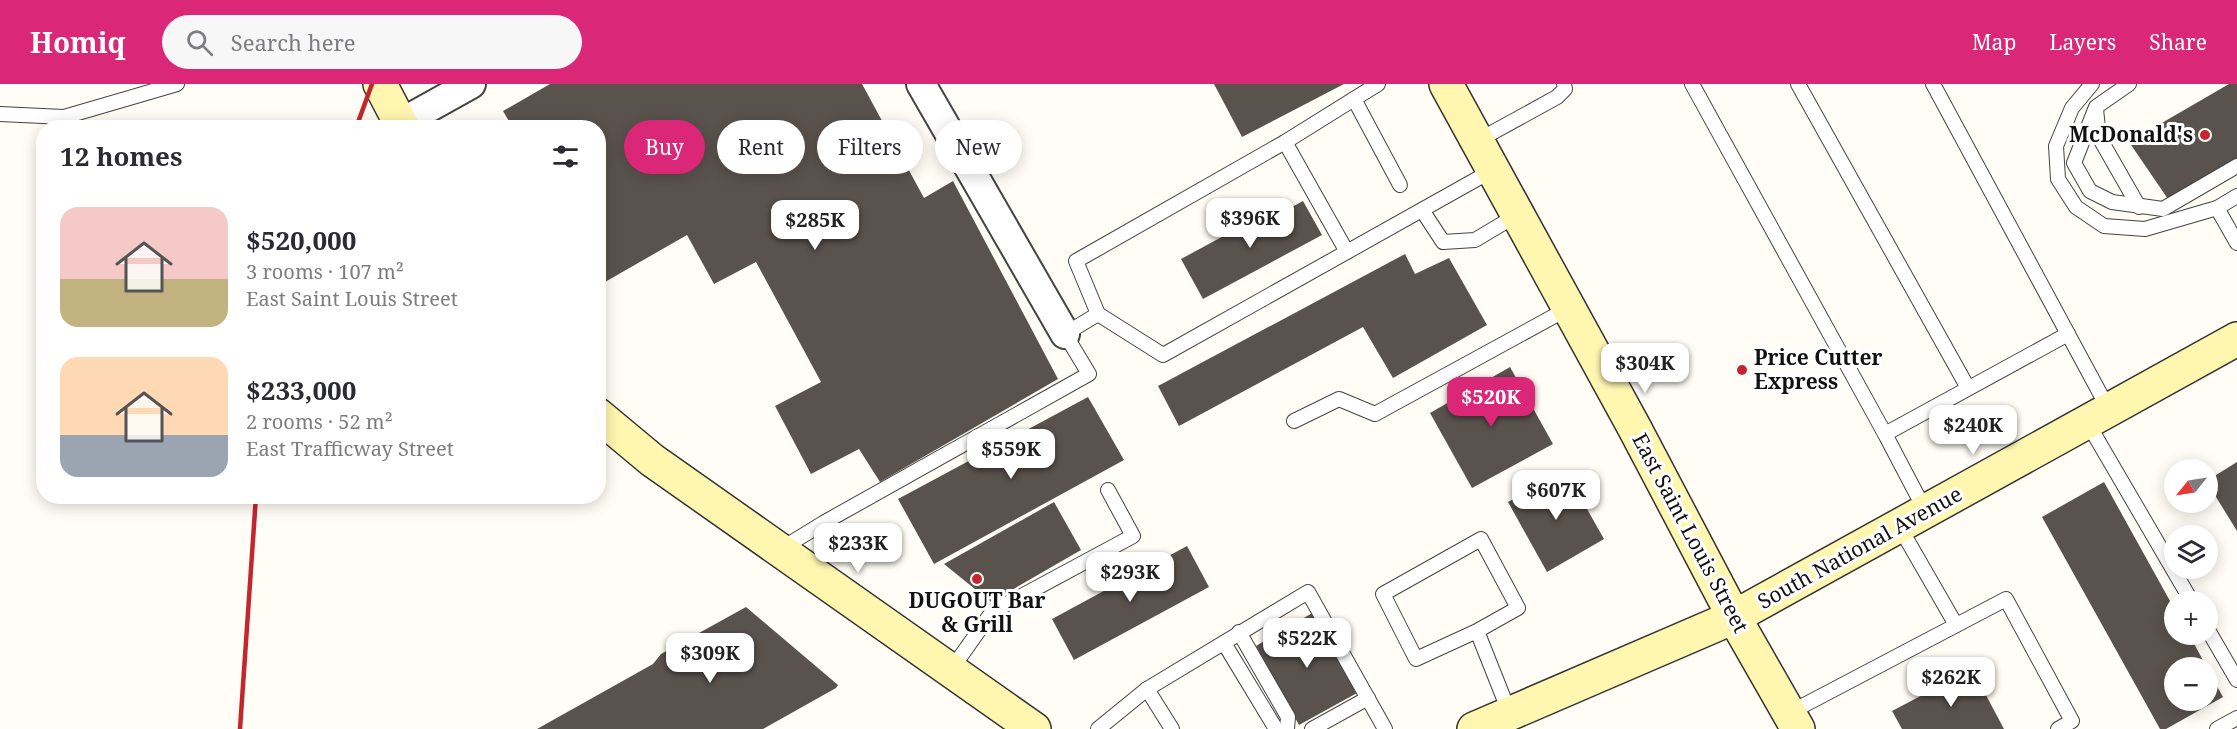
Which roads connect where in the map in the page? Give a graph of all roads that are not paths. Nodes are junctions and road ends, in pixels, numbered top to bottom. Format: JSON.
{"nodes":[{"id":1,"x":177,"y":84,"type":"edge"},
{"id":2,"x":380,"y":84,"type":"edge"},
{"id":3,"x":471,"y":84,"type":"edge"},
{"id":4,"x":921,"y":84,"type":"edge"},
{"id":5,"x":1378,"y":84,"type":"edge"},
{"id":6,"x":1446,"y":84,"type":"edge"},
{"id":7,"x":1564,"y":84,"type":"edge"},
{"id":8,"x":1692,"y":84,"type":"edge"},
{"id":9,"x":1798,"y":84,"type":"edge"},
{"id":10,"x":1933,"y":84,"type":"edge"},
{"id":11,"x":2092,"y":84,"type":"edge"},
{"id":12,"x":2129,"y":84,"type":"edge"},
{"id":13,"x":1354,"y":99,"type":"junction"},
{"id":14,"x":2096,"y":107,"type":"junction"},
{"id":15,"x":0,"y":114,"type":"edge"},
{"id":16,"x":399,"y":120,"type":"edge"},
{"id":17,"x":410,"y":120,"type":"edge"},
{"id":18,"x":1477,"y":141,"type":"junction"},
{"id":19,"x":1285,"y":142,"type":"junction"},
{"id":20,"x":2237,"y":166,"type":"edge"},
{"id":21,"x":1493,"y":170,"type":"junction"},
{"id":22,"x":1400,"y":185,"type":"dead end"},
{"id":23,"x":2237,"y":196,"type":"edge"},
{"id":24,"x":2139,"y":207,"type":"junction"},
{"id":25,"x":2217,"y":208,"type":"junction"},
{"id":26,"x":1422,"y":210,"type":"junction"},
{"id":27,"x":1517,"y":215,"type":"junction"},
{"id":28,"x":2237,"y":243,"type":"edge"},
{"id":29,"x":1347,"y":252,"type":"junction"},
{"id":30,"x":1569,"y":308,"type":"junction"},
{"id":31,"x":1098,"y":314,"type":"junction"},
{"id":32,"x":1065,"y":334,"type":"junction"},
{"id":33,"x":2068,"y":334,"type":"junction"},
{"id":34,"x":2237,"y":339,"type":"edge"},
{"id":35,"x":1968,"y":388,"type":"junction"},
{"id":36,"x":2098,"y":416,"type":"junction"},
{"id":37,"x":1294,"y":421,"type":"dead end"},
{"id":38,"x":606,"y":422,"type":"edge"},
{"id":39,"x":1885,"y":434,"type":"junction"},
{"id":40,"x":1108,"y":490,"type":"dead end"},
{"id":41,"x":1912,"y":519,"type":"junction"},
{"id":42,"x":781,"y":549,"type":"junction"},
{"id":43,"x":2186,"y":591,"type":"edge"},
{"id":44,"x":1734,"y":617,"type":"junction"},
{"id":45,"x":1956,"y":625,"type":"junction"},
{"id":46,"x":1477,"y":631,"type":"junction"},
{"id":47,"x":1239,"y":632,"type":"junction"},
{"id":48,"x":1224,"y":643,"type":"junction"},
{"id":49,"x":2217,"y":645,"type":"edge"},
{"id":50,"x":951,"y":670,"type":"junction"},
{"id":51,"x":2237,"y":680,"type":"edge"},
{"id":52,"x":1147,"y":689,"type":"junction"},
{"id":53,"x":1368,"y":698,"type":"junction"},
{"id":54,"x":1510,"y":714,"type":"junction"},
{"id":55,"x":2237,"y":718,"type":"edge"},
{"id":56,"x":1793,"y":721,"type":"edge"},
{"id":57,"x":1034,"y":729,"type":"edge"},
{"id":58,"x":1098,"y":729,"type":"edge"},
{"id":59,"x":1173,"y":729,"type":"edge"},
{"id":60,"x":1276,"y":729,"type":"edge"},
{"id":61,"x":1287,"y":729,"type":"edge"},
{"id":62,"x":1312,"y":729,"type":"edge"},
{"id":63,"x":1385,"y":729,"type":"edge"},
{"id":64,"x":1474,"y":729,"type":"edge"},
{"id":65,"x":2058,"y":729,"type":"edge"},
{"id":66,"x":2217,"y":729,"type":"edge"}],
"edges":[{"from":1,"to":15,"type":"lane"},
{"from":2,"to":16,"type":"main road"},
{"from":3,"to":17,"type":"street"},
{"from":4,"to":32,"type":"street"},
{"from":5,"to":13,"type":"lane"},
{"from":6,"to":18,"type":"main road","name":"East Saint Louis Street"},
{"from":7,"to":18,"type":"lane"},
{"from":8,"to":39,"type":"lane"},
{"from":9,"to":35,"type":"lane"},
{"from":10,"to":33,"type":"lane"},
{"from":11,"to":25,"type":"lane"},
{"from":12,"to":14,"type":"lane"},
{"from":13,"to":19,"type":"lane"},
{"from":13,"to":22,"type":"lane"},
{"from":14,"to":24,"type":"lane"},
{"from":14,"to":24,"type":"lane"},
{"from":18,"to":21,"type":"main road","name":"East Saint Louis Street"},
{"from":19,"to":29,"type":"lane"},
{"from":19,"to":31,"type":"lane"},
{"from":20,"to":24,"type":"lane"},
{"from":21,"to":26,"type":"lane"},
{"from":21,"to":27,"type":"main road","name":"East Saint Louis Street"},
{"from":23,"to":25,"type":"lane"},
{"from":25,"to":28,"type":"lane"},
{"from":26,"to":27,"type":"lane"},
{"from":26,"to":29,"type":"lane"},
{"from":27,"to":30,"type":"main road","name":"East Saint Louis Street"},
{"from":29,"to":31,"type":"lane"},
{"from":30,"to":37,"type":"lane"},
{"from":30,"to":44,"type":"main road","name":"East Saint Louis Street"},
{"from":31,"to":32,"type":"lane"},
{"from":32,"to":42,"type":"lane"},
{"from":33,"to":35,"type":"lane"},
{"from":33,"to":36,"type":"lane"},
{"from":34,"to":36,"type":"main road","name":"South National Avenue"},
{"from":35,"to":39,"type":"lane"},
{"from":36,"to":41,"type":"main road","name":"South National Avenue"},
{"from":36,"to":43,"type":"lane"},
{"from":38,"to":42,"type":"main road"},
{"from":39,"to":41,"type":"lane"},
{"from":40,"to":50,"type":"lane"},
{"from":41,"to":44,"type":"main road","name":"South National Avenue"},
{"from":41,"to":45,"type":"lane"},
{"from":42,"to":50,"type":"main road"},
{"from":44,"to":54,"type":"main road","name":"South National Avenue"},
{"from":44,"to":56,"type":"main road","name":"East Saint Louis Street"},
{"from":45,"to":56,"type":"lane"},
{"from":45,"to":65,"type":"lane"},
{"from":46,"to":46,"type":"lane"},
{"from":46,"to":54,"type":"lane"},
{"from":47,"to":48,"type":"lane"},
{"from":47,"to":53,"type":"lane"},
{"from":47,"to":61,"type":"lane"},
{"from":48,"to":52,"type":"lane"},
{"from":48,"to":60,"type":"lane"},
{"from":49,"to":51,"type":"lane"},
{"from":50,"to":57,"type":"main road"},
{"from":52,"to":58,"type":"lane"},
{"from":52,"to":59,"type":"lane"},
{"from":53,"to":62,"type":"lane"},
{"from":53,"to":63,"type":"lane"},
{"from":54,"to":64,"type":"main road","name":"South National Avenue"},
{"from":55,"to":66,"type":"lane"}]}
